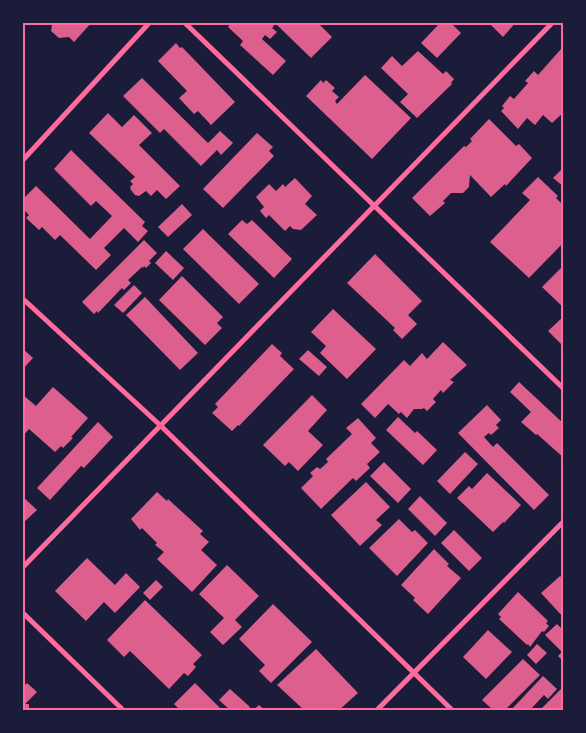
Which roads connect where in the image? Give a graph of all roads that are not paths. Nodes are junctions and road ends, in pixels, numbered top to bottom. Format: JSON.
{"nodes":[{"id":1,"x":150,"y":22,"type":"edge"},
{"id":2,"x":184,"y":22,"type":"edge"},
{"id":3,"x":552,"y":22,"type":"edge"},
{"id":4,"x":22,"y":161,"type":"edge"},
{"id":5,"x":374,"y":206,"type":"junction"},
{"id":6,"x":22,"y":298,"type":"edge"},
{"id":7,"x":564,"y":389,"type":"edge"},
{"id":8,"x":161,"y":426,"type":"junction"},
{"id":9,"x":564,"y":521,"type":"edge"},
{"id":10,"x":22,"y":568,"type":"edge"},
{"id":11,"x":22,"y":612,"type":"edge"},
{"id":12,"x":415,"y":674,"type":"junction"},
{"id":13,"x":123,"y":710,"type":"edge"},
{"id":14,"x":377,"y":710,"type":"edge"},
{"id":15,"x":452,"y":710,"type":"edge"}],
"edges":[{"from":1,"to":4,"type":"street"},
{"from":2,"to":5,"type":"street"},
{"from":3,"to":5,"type":"street"},
{"from":5,"to":7,"type":"street"},
{"from":5,"to":8,"type":"street"},
{"from":6,"to":8,"type":"street"},
{"from":8,"to":10,"type":"street"},
{"from":8,"to":12,"type":"street"},
{"from":9,"to":12,"type":"street"},
{"from":11,"to":13,"type":"street"},
{"from":12,"to":14,"type":"street"},
{"from":12,"to":15,"type":"street"}]}
